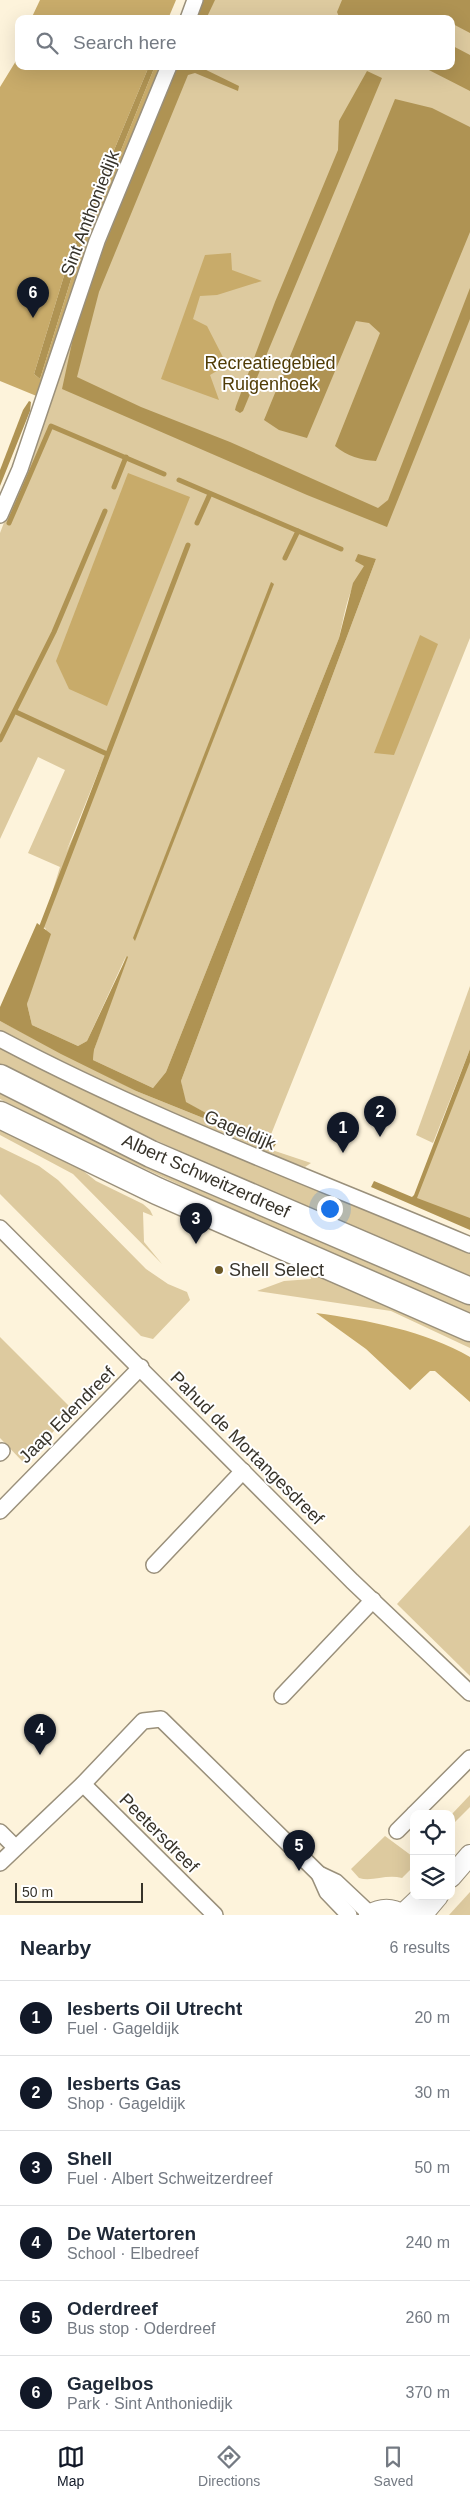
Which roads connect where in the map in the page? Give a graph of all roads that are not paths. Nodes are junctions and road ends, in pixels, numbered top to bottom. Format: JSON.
{"nodes":[{"id":1,"x":195,"y":0,"type":"edge"},
{"id":2,"x":189,"y":15,"type":"edge"},
{"id":3,"x":166,"y":70,"type":"edge"},
{"id":4,"x":0,"y":515,"type":"edge"},
{"id":5,"x":0,"y":1038,"type":"edge"},
{"id":6,"x":0,"y":1078,"type":"edge"},
{"id":7,"x":0,"y":1115,"type":"edge"},
{"id":8,"x":0,"y":1228,"type":"edge"},
{"id":9,"x":470,"y":1245,"type":"edge"},
{"id":10,"x":470,"y":1291,"type":"edge"},
{"id":11,"x":470,"y":1328,"type":"edge"},
{"id":12,"x":140,"y":1367,"type":"junction"},
{"id":13,"x":243,"y":1471,"type":"junction"},
{"id":14,"x":0,"y":1511,"type":"edge"},
{"id":15,"x":154,"y":1565,"type":"dead end"},
{"id":16,"x":372,"y":1600,"type":"junction"},
{"id":17,"x":470,"y":1693,"type":"edge"},
{"id":18,"x":282,"y":1696,"type":"dead end"},
{"id":19,"x":470,"y":1758,"type":"edge"},
{"id":20,"x":83,"y":1784,"type":"junction"},
{"id":21,"x":418,"y":1810,"type":"edge"},
{"id":22,"x":410,"y":1818,"type":"edge"},
{"id":23,"x":397,"y":1831,"type":"dead end"},
{"id":24,"x":0,"y":1832,"type":"edge"},
{"id":25,"x":15,"y":1847,"type":"junction"},
{"id":26,"x":0,"y":1863,"type":"edge"},
{"id":27,"x":319,"y":1874,"type":"junction"},
{"id":28,"x":418,"y":1900,"type":"edge"},
{"id":29,"x":435,"y":1900,"type":"edge"},
{"id":30,"x":208,"y":1913,"type":"edge"},
{"id":31,"x":369,"y":1914,"type":"edge"},
{"id":32,"x":349,"y":1915,"type":"edge"},
{"id":33,"x":403,"y":1915,"type":"edge"},
{"id":34,"x":422,"y":1915,"type":"edge"}],
"edges":[{"from":1,"to":2,"type":"street"},
{"from":3,"to":4,"type":"street","name":"Sint Anthoniedijk"},
{"from":5,"to":9,"type":"street","name":"Gageldijk"},
{"from":6,"to":10,"type":"highway","name":"Albert Schweitzerdreef"},
{"from":7,"to":11,"type":"highway","name":"Albert Schweitzerdreef"},
{"from":8,"to":12,"type":"street","name":"Pahud de Mortangesdreef"},
{"from":12,"to":13,"type":"street","name":"Pahud de Mortangesdreef"},
{"from":12,"to":14,"type":"street","name":"Jaap Edendreef"},
{"from":13,"to":15,"type":"street"},
{"from":13,"to":16,"type":"street","name":"Pahud de Mortangesdreef"},
{"from":16,"to":17,"type":"street","name":"Pahud de Mortangesdreef"},
{"from":16,"to":18,"type":"street"},
{"from":19,"to":21,"type":"street"},
{"from":20,"to":25,"type":"street"},
{"from":20,"to":27,"type":"street"},
{"from":20,"to":30,"type":"street","name":"Peetersdreef"},
{"from":22,"to":23,"type":"street"},
{"from":24,"to":25,"type":"street"},
{"from":25,"to":26,"type":"street"},
{"from":27,"to":31,"type":"street"},
{"from":27,"to":32,"type":"street"},
{"from":28,"to":33,"type":"street"},
{"from":29,"to":34,"type":"street"},
{"from":31,"to":33,"type":"street"}]}
